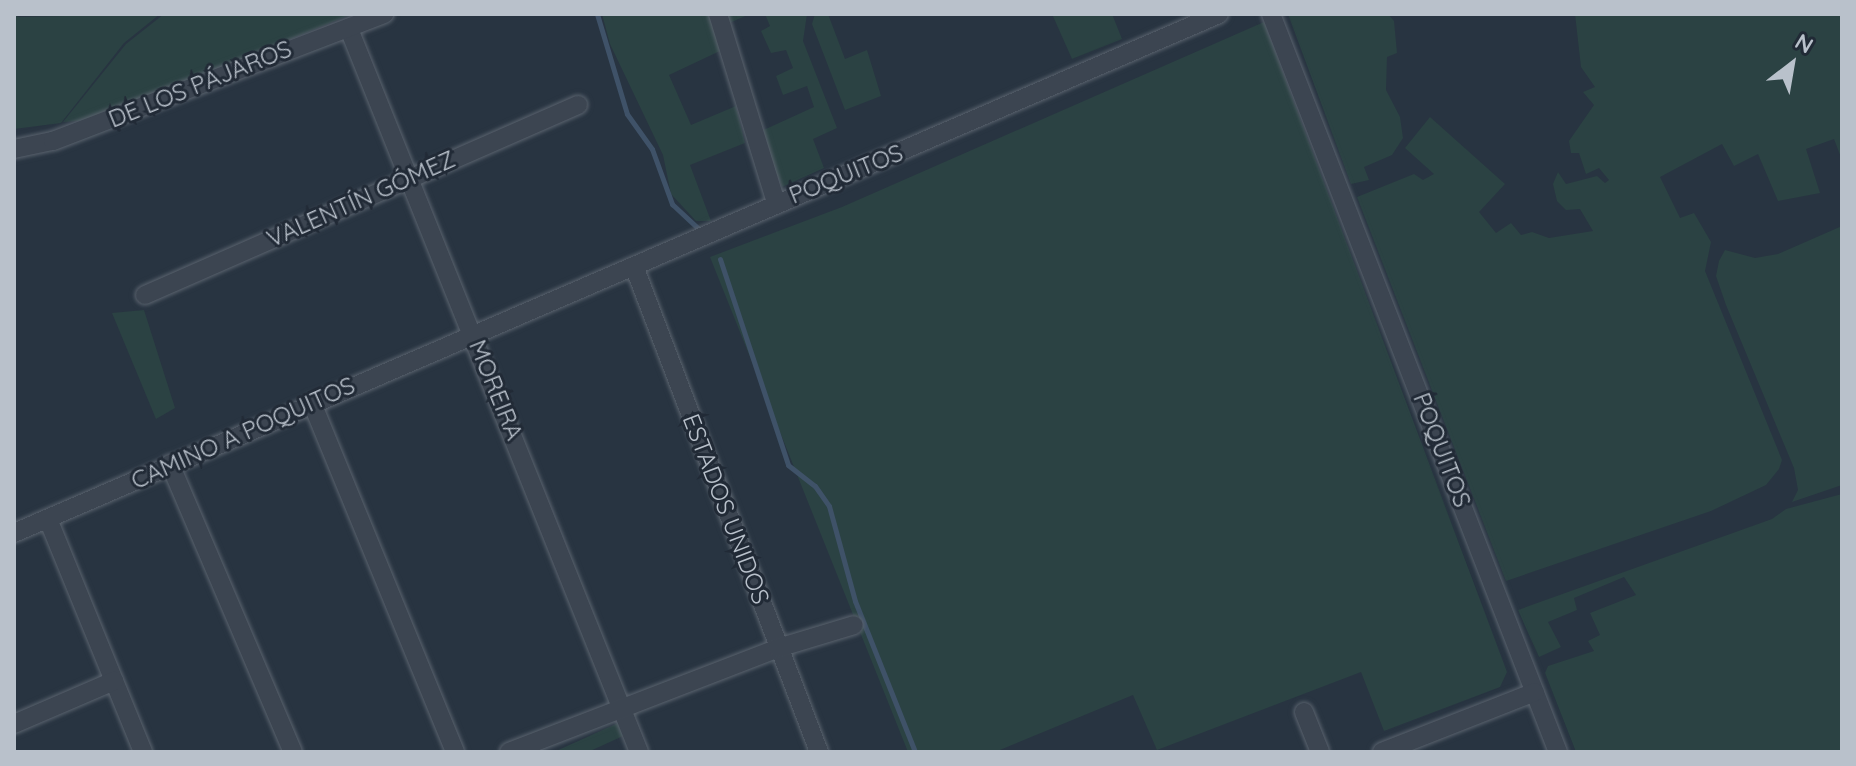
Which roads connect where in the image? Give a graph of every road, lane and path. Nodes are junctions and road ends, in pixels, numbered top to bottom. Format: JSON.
{"nodes":[{"id":1,"x":384,"y":14,"type":"edge"},
{"id":2,"x":718,"y":14,"type":"edge"},
{"id":3,"x":1219,"y":14,"type":"edge"},
{"id":4,"x":1271,"y":14,"type":"edge"},
{"id":5,"x":349,"y":29,"type":"junction"},
{"id":6,"x":578,"y":105,"type":"dead end"},
{"id":7,"x":14,"y":149,"type":"edge"},
{"id":8,"x":410,"y":176,"type":"junction"},
{"id":9,"x":776,"y":203,"type":"junction"},
{"id":10,"x":634,"y":266,"type":"junction"},
{"id":11,"x":145,"y":295,"type":"dead end"},
{"id":12,"x":473,"y":333,"type":"junction"},
{"id":13,"x":312,"y":403,"type":"junction"},
{"id":14,"x":170,"y":464,"type":"junction"},
{"id":15,"x":48,"y":519,"type":"junction"},
{"id":16,"x":14,"y":533,"type":"edge"},
{"id":17,"x":854,"y":625,"type":"dead end"},
{"id":18,"x":778,"y":648,"type":"junction"},
{"id":19,"x":114,"y":681,"type":"junction"},
{"id":20,"x":1535,"y":692,"type":"junction"},
{"id":21,"x":621,"y":709,"type":"junction"},
{"id":22,"x":1304,"y":712,"type":"dead end"},
{"id":23,"x":14,"y":724,"type":"edge"},
{"id":24,"x":143,"y":752,"type":"edge"},
{"id":25,"x":293,"y":752,"type":"edge"},
{"id":26,"x":455,"y":752,"type":"edge"},
{"id":27,"x":509,"y":752,"type":"edge"},
{"id":28,"x":639,"y":752,"type":"edge"},
{"id":29,"x":819,"y":752,"type":"edge"},
{"id":30,"x":1320,"y":752,"type":"edge"},
{"id":31,"x":1382,"y":752,"type":"edge"},
{"id":32,"x":1558,"y":752,"type":"edge"}],
"edges":[{"from":1,"to":5,"type":"street","name":"DE LOS PÁJAROS"},
{"from":2,"to":9,"type":"street"},
{"from":3,"to":9,"type":"street","name":"POQUITOS"},
{"from":4,"to":20,"type":"street","name":"POQUITOS"},
{"from":5,"to":7,"type":"street","name":"DE LOS PÁJAROS"},
{"from":5,"to":8,"type":"street","name":"MOREIRA"},
{"from":6,"to":8,"type":"street","name":"VALENTÍN GÓMEZ"},
{"from":8,"to":11,"type":"street","name":"VALENTÍN GÓMEZ"},
{"from":8,"to":12,"type":"street","name":"MOREIRA"},
{"from":9,"to":10,"type":"street","name":"POQUITOS"},
{"from":10,"to":12,"type":"street","name":"POQUITOS"},
{"from":10,"to":18,"type":"street","name":"ESTADOS UNIDOS"},
{"from":12,"to":13,"type":"street","name":"CAMINO A POQUITOS"},
{"from":12,"to":21,"type":"street","name":"MOREIRA"},
{"from":13,"to":14,"type":"street","name":"CAMINO A POQUITOS"},
{"from":13,"to":26,"type":"street"},
{"from":14,"to":15,"type":"street","name":"CAMINO A POQUITOS"},
{"from":14,"to":25,"type":"street"},
{"from":15,"to":16,"type":"street","name":"CAMINO A POQUITOS"},
{"from":15,"to":19,"type":"street"},
{"from":17,"to":18,"type":"street"},
{"from":18,"to":21,"type":"street"},
{"from":18,"to":29,"type":"street","name":"ESTADOS UNIDOS"},
{"from":19,"to":23,"type":"street"},
{"from":19,"to":24,"type":"street"},
{"from":20,"to":31,"type":"street"},
{"from":20,"to":32,"type":"street","name":"POQUITOS"},
{"from":21,"to":27,"type":"street"},
{"from":21,"to":28,"type":"street","name":"MOREIRA"},
{"from":22,"to":30,"type":"street"}]}
